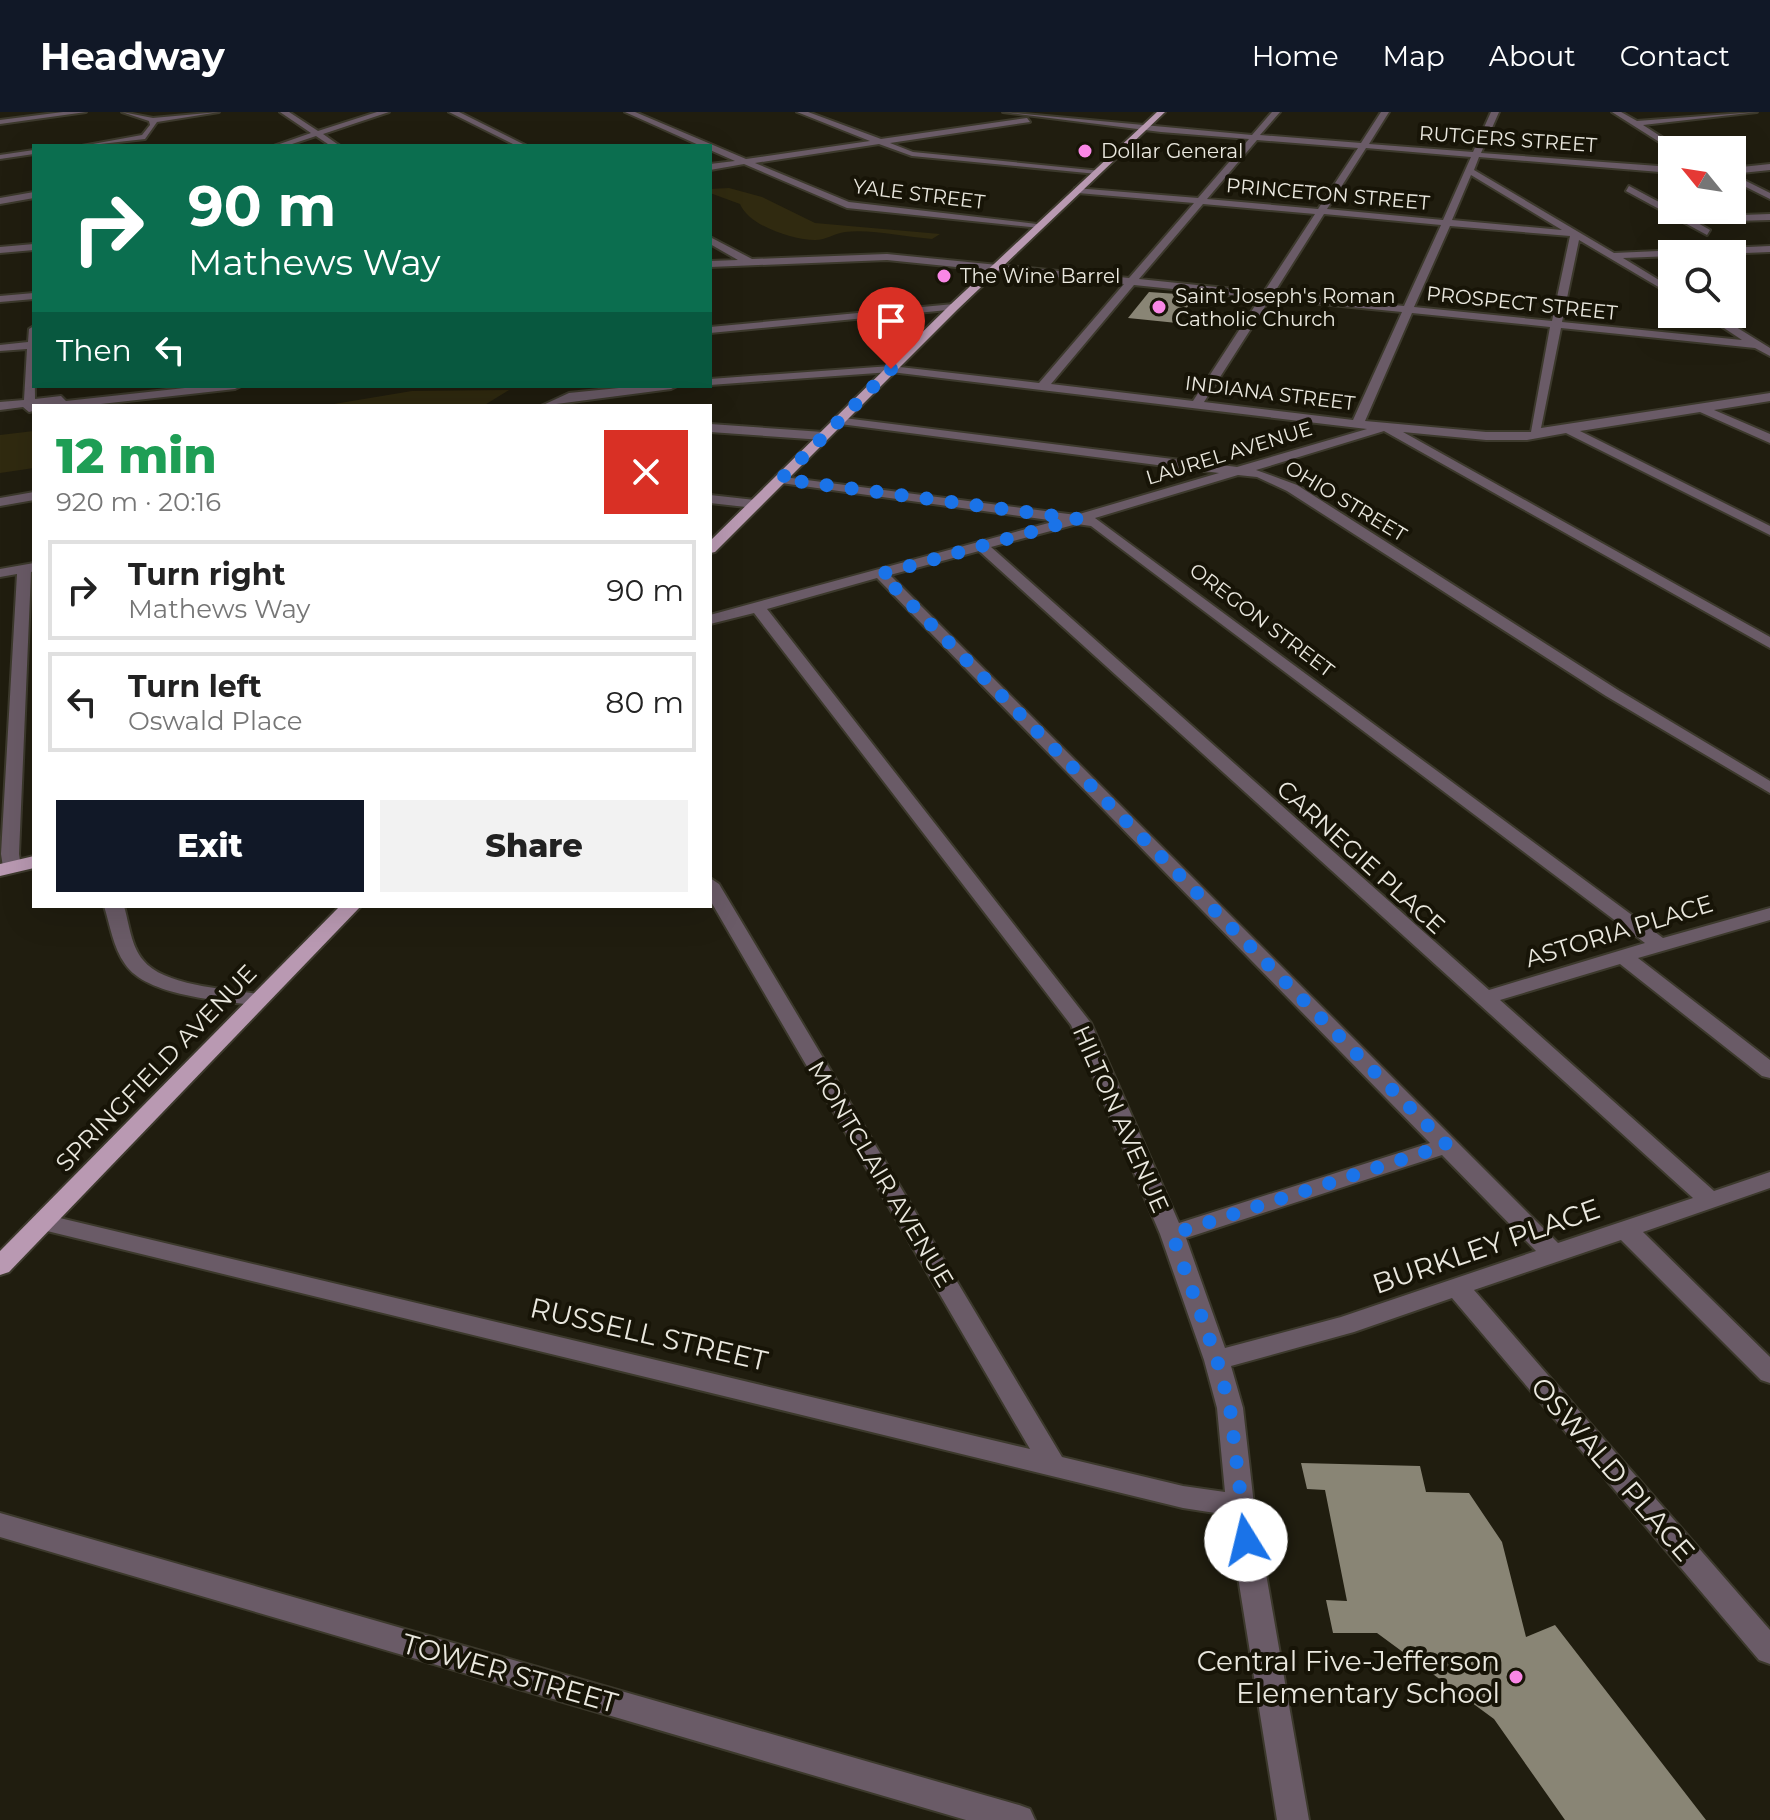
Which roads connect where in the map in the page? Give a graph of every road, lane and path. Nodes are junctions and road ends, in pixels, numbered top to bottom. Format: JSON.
{"nodes":[{"id":1,"x":82,"y":112,"type":"edge"},
{"id":2,"x":126,"y":112,"type":"edge"},
{"id":3,"x":215,"y":112,"type":"edge"},
{"id":4,"x":284,"y":112,"type":"edge"},
{"id":5,"x":385,"y":112,"type":"edge"},
{"id":6,"x":453,"y":112,"type":"edge"},
{"id":7,"x":629,"y":112,"type":"edge"},
{"id":8,"x":801,"y":112,"type":"edge"},
{"id":9,"x":1007,"y":112,"type":"edge"},
{"id":10,"x":1161,"y":112,"type":"edge"},
{"id":11,"x":1276,"y":112,"type":"edge"},
{"id":12,"x":1385,"y":112,"type":"edge"},
{"id":13,"x":1495,"y":112,"type":"edge"},
{"id":14,"x":1616,"y":112,"type":"edge"},
{"id":15,"x":1753,"y":112,"type":"edge"},
{"id":16,"x":1045,"y":117,"type":"junction"},
{"id":17,"x":153,"y":120,"type":"junction"},
{"id":18,"x":0,"y":122,"type":"edge"},
{"id":19,"x":1635,"y":124,"type":"junction"},
{"id":20,"x":1146,"y":127,"type":"junction"},
{"id":21,"x":317,"y":134,"type":"junction"},
{"id":22,"x":1255,"y":137,"type":"junction"},
{"id":23,"x":1658,"y":138,"type":"edge"},
{"id":24,"x":878,"y":141,"type":"junction"},
{"id":25,"x":99,"y":144,"type":"edge"},
{"id":26,"x":283,"y":144,"type":"edge"},
{"id":27,"x":333,"y":144,"type":"edge"},
{"id":28,"x":519,"y":144,"type":"edge"},
{"id":29,"x":704,"y":144,"type":"edge"},
{"id":30,"x":1363,"y":146,"type":"junction"},
{"id":31,"x":712,"y":147,"type":"edge"},
{"id":32,"x":32,"y":152,"type":"edge"},
{"id":33,"x":1476,"y":155,"type":"junction"},
{"id":34,"x":0,"y":157,"type":"edge"},
{"id":35,"x":744,"y":161,"type":"junction"},
{"id":36,"x":712,"y":167,"type":"edge"},
{"id":37,"x":1770,"y":167,"type":"edge"},
{"id":38,"x":1658,"y":169,"type":"edge"},
{"id":39,"x":1746,"y":170,"type":"edge"},
{"id":40,"x":1097,"y":171,"type":"junction"},
{"id":41,"x":1470,"y":171,"type":"junction"},
{"id":42,"x":1746,"y":184,"type":"edge"},
{"id":43,"x":1629,"y":189,"type":"dead end"},
{"id":44,"x":1078,"y":190,"type":"junction"},
{"id":45,"x":32,"y":195,"type":"edge"},
{"id":46,"x":1770,"y":196,"type":"edge"},
{"id":47,"x":0,"y":201,"type":"edge"},
{"id":48,"x":1201,"y":201,"type":"junction"},
{"id":49,"x":1658,"y":205,"type":"edge"},
{"id":50,"x":1321,"y":212,"type":"junction"},
{"id":51,"x":1770,"y":217,"type":"edge"},
{"id":52,"x":1746,"y":218,"type":"edge"},
{"id":53,"x":1447,"y":223,"type":"junction"},
{"id":54,"x":1692,"y":224,"type":"edge"},
{"id":55,"x":1040,"y":225,"type":"junction"},
{"id":56,"x":1707,"y":232,"type":"dead end"},
{"id":57,"x":1575,"y":234,"type":"junction"},
{"id":58,"x":712,"y":241,"type":"edge"},
{"id":59,"x":32,"y":247,"type":"edge"},
{"id":60,"x":1770,"y":249,"type":"edge"},
{"id":61,"x":0,"y":250,"type":"edge"},
{"id":62,"x":1746,"y":251,"type":"edge"},
{"id":63,"x":1746,"y":252,"type":"edge"},
{"id":64,"x":1658,"y":254,"type":"edge"},
{"id":65,"x":1613,"y":256,"type":"junction"},
{"id":66,"x":1757,"y":258,"type":"dead end"},
{"id":67,"x":749,"y":262,"type":"junction"},
{"id":68,"x":712,"y":264,"type":"edge"},
{"id":69,"x":998,"y":267,"type":"junction"},
{"id":70,"x":1132,"y":281,"type":"junction"},
{"id":71,"x":1658,"y":283,"type":"edge"},
{"id":72,"x":1268,"y":295,"type":"junction"},
{"id":73,"x":32,"y":296,"type":"edge"},
{"id":74,"x":0,"y":299,"type":"edge"},
{"id":75,"x":954,"y":307,"type":"junction"},
{"id":76,"x":1410,"y":309,"type":"junction"},
{"id":77,"x":1556,"y":324,"type":"junction"},
{"id":78,"x":1730,"y":328,"type":"edge"},
{"id":79,"x":712,"y":330,"type":"edge"},
{"id":80,"x":32,"y":345,"type":"edge"},
{"id":81,"x":1756,"y":345,"type":"junction"},
{"id":82,"x":0,"y":348,"type":"edge"},
{"id":83,"x":1770,"y":353,"type":"edge"},
{"id":84,"x":891,"y":369,"type":"junction"},
{"id":85,"x":32,"y":376,"type":"edge"},
{"id":86,"x":712,"y":382,"type":"edge"},
{"id":87,"x":1043,"y":386,"type":"junction"},
{"id":88,"x":169,"y":388,"type":"edge"},
{"id":89,"x":216,"y":388,"type":"edge"},
{"id":90,"x":652,"y":388,"type":"edge"},
{"id":91,"x":1770,"y":397,"type":"edge"},
{"id":92,"x":46,"y":404,"type":"edge"},
{"id":93,"x":68,"y":404,"type":"edge"},
{"id":94,"x":552,"y":404,"type":"edge"},
{"id":95,"x":1197,"y":404,"type":"junction"},
{"id":96,"x":31,"y":406,"type":"edge"},
{"id":97,"x":1701,"y":408,"type":"junction"},
{"id":98,"x":0,"y":409,"type":"edge"},
{"id":99,"x":840,"y":420,"type":"junction"},
{"id":100,"x":1358,"y":423,"type":"junction"},
{"id":101,"x":1385,"y":427,"type":"junction"},
{"id":102,"x":712,"y":428,"type":"edge"},
{"id":103,"x":1570,"y":431,"type":"junction"},
{"id":104,"x":1541,"y":434,"type":"junction"},
{"id":105,"x":823,"y":436,"type":"junction"},
{"id":106,"x":1770,"y":439,"type":"edge"},
{"id":107,"x":1246,"y":470,"type":"junction"},
{"id":108,"x":781,"y":479,"type":"junction"},
{"id":109,"x":32,"y":496,"type":"edge"},
{"id":110,"x":712,"y":499,"type":"edge"},
{"id":111,"x":0,"y":502,"type":"edge"},
{"id":112,"x":755,"y":504,"type":"junction"},
{"id":113,"x":1078,"y":519,"type":"junction"},
{"id":114,"x":1770,"y":531,"type":"edge"},
{"id":115,"x":982,"y":546,"type":"junction"},
{"id":116,"x":712,"y":547,"type":"edge"},
{"id":117,"x":29,"y":568,"type":"edge"},
{"id":118,"x":0,"y":573,"type":"edge"},
{"id":119,"x":881,"y":574,"type":"junction"},
{"id":120,"x":758,"y":608,"type":"junction"},
{"id":121,"x":712,"y":620,"type":"edge"},
{"id":122,"x":1770,"y":643,"type":"edge"},
{"id":123,"x":21,"y":664,"type":"junction"},
{"id":124,"x":2,"y":667,"type":"edge"},
{"id":125,"x":1770,"y":788,"type":"edge"},
{"id":126,"x":32,"y":862,"type":"edge"},
{"id":127,"x":6,"y":869,"type":"edge"},
{"id":128,"x":712,"y":887,"type":"edge"},
{"id":129,"x":115,"y":908,"type":"edge"},
{"id":130,"x":349,"y":908,"type":"edge"},
{"id":131,"x":1770,"y":914,"type":"edge"},
{"id":132,"x":1657,"y":943,"type":"junction"},
{"id":133,"x":1625,"y":958,"type":"junction"},
{"id":134,"x":1483,"y":998,"type":"junction"},
{"id":135,"x":258,"y":1000,"type":"junction"},
{"id":136,"x":1770,"y":1071,"type":"edge"},
{"id":137,"x":1447,"y":1145,"type":"junction"},
{"id":138,"x":1770,"y":1180,"type":"edge"},
{"id":139,"x":1711,"y":1201,"type":"junction"},
{"id":140,"x":43,"y":1222,"type":"junction"},
{"id":141,"x":1626,"y":1230,"type":"junction"},
{"id":142,"x":1172,"y":1234,"type":"junction"},
{"id":143,"x":1555,"y":1255,"type":"junction"},
{"id":144,"x":0,"y":1266,"type":"edge"},
{"id":145,"x":1457,"y":1287,"type":"junction"},
{"id":146,"x":1217,"y":1360,"type":"junction"},
{"id":147,"x":1770,"y":1373,"type":"edge"},
{"id":148,"x":1052,"y":1463,"type":"junction"},
{"id":149,"x":1240,"y":1505,"type":"junction"},
{"id":150,"x":0,"y":1525,"type":"edge"},
{"id":151,"x":1770,"y":1651,"type":"edge"},
{"id":152,"x":1019,"y":1820,"type":"edge"},
{"id":153,"x":1293,"y":1820,"type":"edge"}],
"edges":[{"from":1,"to":18,"type":"street"},
{"from":2,"to":17,"type":"street"},
{"from":3,"to":17,"type":"street"},
{"from":4,"to":21,"type":"street"},
{"from":5,"to":21,"type":"street"},
{"from":6,"to":28,"type":"street"},
{"from":7,"to":29,"type":"street","name":"YALE STREET"},
{"from":8,"to":24,"type":"street"},
{"from":9,"to":16,"type":"street","name":"RUTGERS STREET"},
{"from":10,"to":20,"type":"main road"},
{"from":11,"to":22,"type":"street"},
{"from":12,"to":30,"type":"street"},
{"from":13,"to":33,"type":"street"},
{"from":14,"to":19,"type":"street"},
{"from":15,"to":19,"type":"street"},
{"from":16,"to":20,"type":"street","name":"RUTGERS STREET"},
{"from":16,"to":24,"type":"street"},
{"from":17,"to":25,"type":"street"},
{"from":19,"to":23,"type":"street"},
{"from":20,"to":22,"type":"street","name":"RUTGERS STREET"},
{"from":20,"to":40,"type":"main road"},
{"from":21,"to":26,"type":"street"},
{"from":21,"to":27,"type":"street"},
{"from":22,"to":30,"type":"street","name":"RUTGERS STREET"},
{"from":22,"to":48,"type":"street"},
{"from":24,"to":35,"type":"street"},
{"from":24,"to":40,"type":"street"},
{"from":30,"to":33,"type":"street","name":"RUTGERS STREET"},
{"from":30,"to":50,"type":"street"},
{"from":31,"to":35,"type":"street","name":"YALE STREET"},
{"from":32,"to":34,"type":"street"},
{"from":33,"to":38,"type":"street","name":"RUTGERS STREET"},
{"from":33,"to":41,"type":"street"},
{"from":35,"to":36,"type":"street"},
{"from":35,"to":55,"type":"street","name":"YALE STREET"},
{"from":37,"to":39,"type":"street"},
{"from":40,"to":44,"type":"main road"},
{"from":41,"to":53,"type":"street"},
{"from":41,"to":57,"type":"street"},
{"from":42,"to":46,"type":"street"},
{"from":43,"to":49,"type":"street"},
{"from":44,"to":48,"type":"street","name":"PRINCETON STREET"},
{"from":44,"to":55,"type":"main road"},
{"from":45,"to":47,"type":"street"},
{"from":48,"to":50,"type":"street","name":"PRINCETON STREET"},
{"from":48,"to":70,"type":"street"},
{"from":50,"to":53,"type":"street","name":"PRINCETON STREET"},
{"from":50,"to":72,"type":"street"},
{"from":51,"to":52,"type":"street"},
{"from":53,"to":57,"type":"street","name":"PRINCETON STREET"},
{"from":53,"to":76,"type":"street"},
{"from":54,"to":56,"type":"street"},
{"from":55,"to":69,"type":"main road"},
{"from":57,"to":65,"type":"street"},
{"from":57,"to":77,"type":"street"},
{"from":58,"to":67,"type":"street"},
{"from":59,"to":61,"type":"street"},
{"from":60,"to":62,"type":"street"},
{"from":63,"to":66,"type":"street"},
{"from":64,"to":65,"type":"street"},
{"from":65,"to":71,"type":"street"},
{"from":67,"to":68,"type":"street","name":"PROSPECT STREET"},
{"from":67,"to":69,"type":"street","name":"PROSPECT STREET"},
{"from":69,"to":70,"type":"street","name":"PROSPECT STREET"},
{"from":69,"to":75,"type":"main road"},
{"from":70,"to":72,"type":"street","name":"PROSPECT STREET"},
{"from":70,"to":87,"type":"street"},
{"from":72,"to":76,"type":"street","name":"PROSPECT STREET"},
{"from":72,"to":95,"type":"street"},
{"from":73,"to":74,"type":"street"},
{"from":75,"to":79,"type":"street"},
{"from":75,"to":84,"type":"main road"},
{"from":76,"to":77,"type":"street","name":"PROSPECT STREET"},
{"from":76,"to":100,"type":"street"},
{"from":77,"to":81,"type":"street","name":"PROSPECT STREET"},
{"from":77,"to":104,"type":"street"},
{"from":78,"to":81,"type":"street"},
{"from":80,"to":82,"type":"street"},
{"from":81,"to":83,"type":"street"},
{"from":84,"to":86,"type":"street","name":"INDIANA STREET"},
{"from":84,"to":87,"type":"street","name":"INDIANA STREET"},
{"from":84,"to":99,"type":"main road"},
{"from":85,"to":96,"type":"street"},
{"from":87,"to":95,"type":"street","name":"INDIANA STREET"},
{"from":88,"to":92,"type":"street"},
{"from":89,"to":93,"type":"street"},
{"from":90,"to":94,"type":"street"},
{"from":91,"to":97,"type":"street","name":"LAUREL AVENUE"},
{"from":95,"to":100,"type":"street","name":"INDIANA STREET"},
{"from":96,"to":98,"type":"street"},
{"from":97,"to":103,"type":"street","name":"LAUREL AVENUE"},
{"from":97,"to":106,"type":"street"},
{"from":99,"to":105,"type":"main road"},
{"from":99,"to":107,"type":"street","name":"OHIO STREET"},
{"from":100,"to":101,"type":"street","name":"INDIANA STREET"},
{"from":101,"to":104,"type":"street","name":"LAUREL AVENUE"},
{"from":101,"to":107,"type":"street","name":"LAUREL AVENUE"},
{"from":101,"to":122,"type":"street","name":"INDIANA STREET"},
{"from":102,"to":105,"type":"street"},
{"from":103,"to":104,"type":"street","name":"LAUREL AVENUE"},
{"from":103,"to":114,"type":"street"},
{"from":105,"to":108,"type":"main road"},
{"from":107,"to":113,"type":"street","name":"LAUREL AVENUE"},
{"from":107,"to":125,"type":"street","name":"OHIO STREET"},
{"from":108,"to":112,"type":"main road"},
{"from":108,"to":113,"type":"street","name":"OREGON STREET"},
{"from":109,"to":111,"type":"street"},
{"from":110,"to":112,"type":"street"},
{"from":112,"to":116,"type":"main road"},
{"from":113,"to":115,"type":"street","name":"LAUREL AVENUE"},
{"from":113,"to":132,"type":"street","name":"OREGON STREET"},
{"from":115,"to":119,"type":"street","name":"LAUREL AVENUE"},
{"from":115,"to":134,"type":"street","name":"CARNEGIE PLACE"},
{"from":117,"to":118,"type":"street"},
{"from":117,"to":123,"type":"street"},
{"from":119,"to":120,"type":"street","name":"LAUREL AVENUE"},
{"from":119,"to":137,"type":"street"},
{"from":120,"to":121,"type":"street","name":"LAUREL AVENUE"},
{"from":120,"to":142,"type":"street","name":"HILTON AVENUE"},
{"from":123,"to":124,"type":"street"},
{"from":123,"to":127,"type":"street"},
{"from":126,"to":127,"type":"main road"},
{"from":128,"to":148,"type":"street","name":"MONTCLAIR AVENUE"},
{"from":129,"to":135,"type":"street"},
{"from":130,"to":135,"type":"main road","name":"SPRINGFIELD AVENUE"},
{"from":131,"to":132,"type":"street","name":"ASTORIA PLACE"},
{"from":132,"to":133,"type":"street","name":"ASTORIA PLACE"},
{"from":133,"to":134,"type":"street","name":"ASTORIA PLACE"},
{"from":133,"to":136,"type":"street"},
{"from":134,"to":139,"type":"street","name":"CARNEGIE PLACE"},
{"from":135,"to":140,"type":"main road","name":"SPRINGFIELD AVENUE"},
{"from":137,"to":142,"type":"street"},
{"from":137,"to":143,"type":"street"},
{"from":138,"to":139,"type":"street","name":"BURKLEY PLACE"},
{"from":139,"to":141,"type":"street","name":"BURKLEY PLACE"},
{"from":140,"to":144,"type":"main road","name":"SPRINGFIELD AVENUE"},
{"from":140,"to":148,"type":"street","name":"RUSSELL STREET"},
{"from":141,"to":143,"type":"street","name":"BURKLEY PLACE"},
{"from":141,"to":147,"type":"street"},
{"from":142,"to":146,"type":"street","name":"HILTON AVENUE"},
{"from":143,"to":145,"type":"street","name":"BURKLEY PLACE"},
{"from":145,"to":146,"type":"street","name":"BURKLEY PLACE"},
{"from":145,"to":151,"type":"street","name":"OSWALD PLACE"},
{"from":146,"to":149,"type":"street","name":"HILTON AVENUE"},
{"from":148,"to":149,"type":"street","name":"RUSSELL STREET"},
{"from":149,"to":153,"type":"street","name":"HILTON AVENUE"},
{"from":150,"to":152,"type":"street","name":"TOWER STREET"}]}
